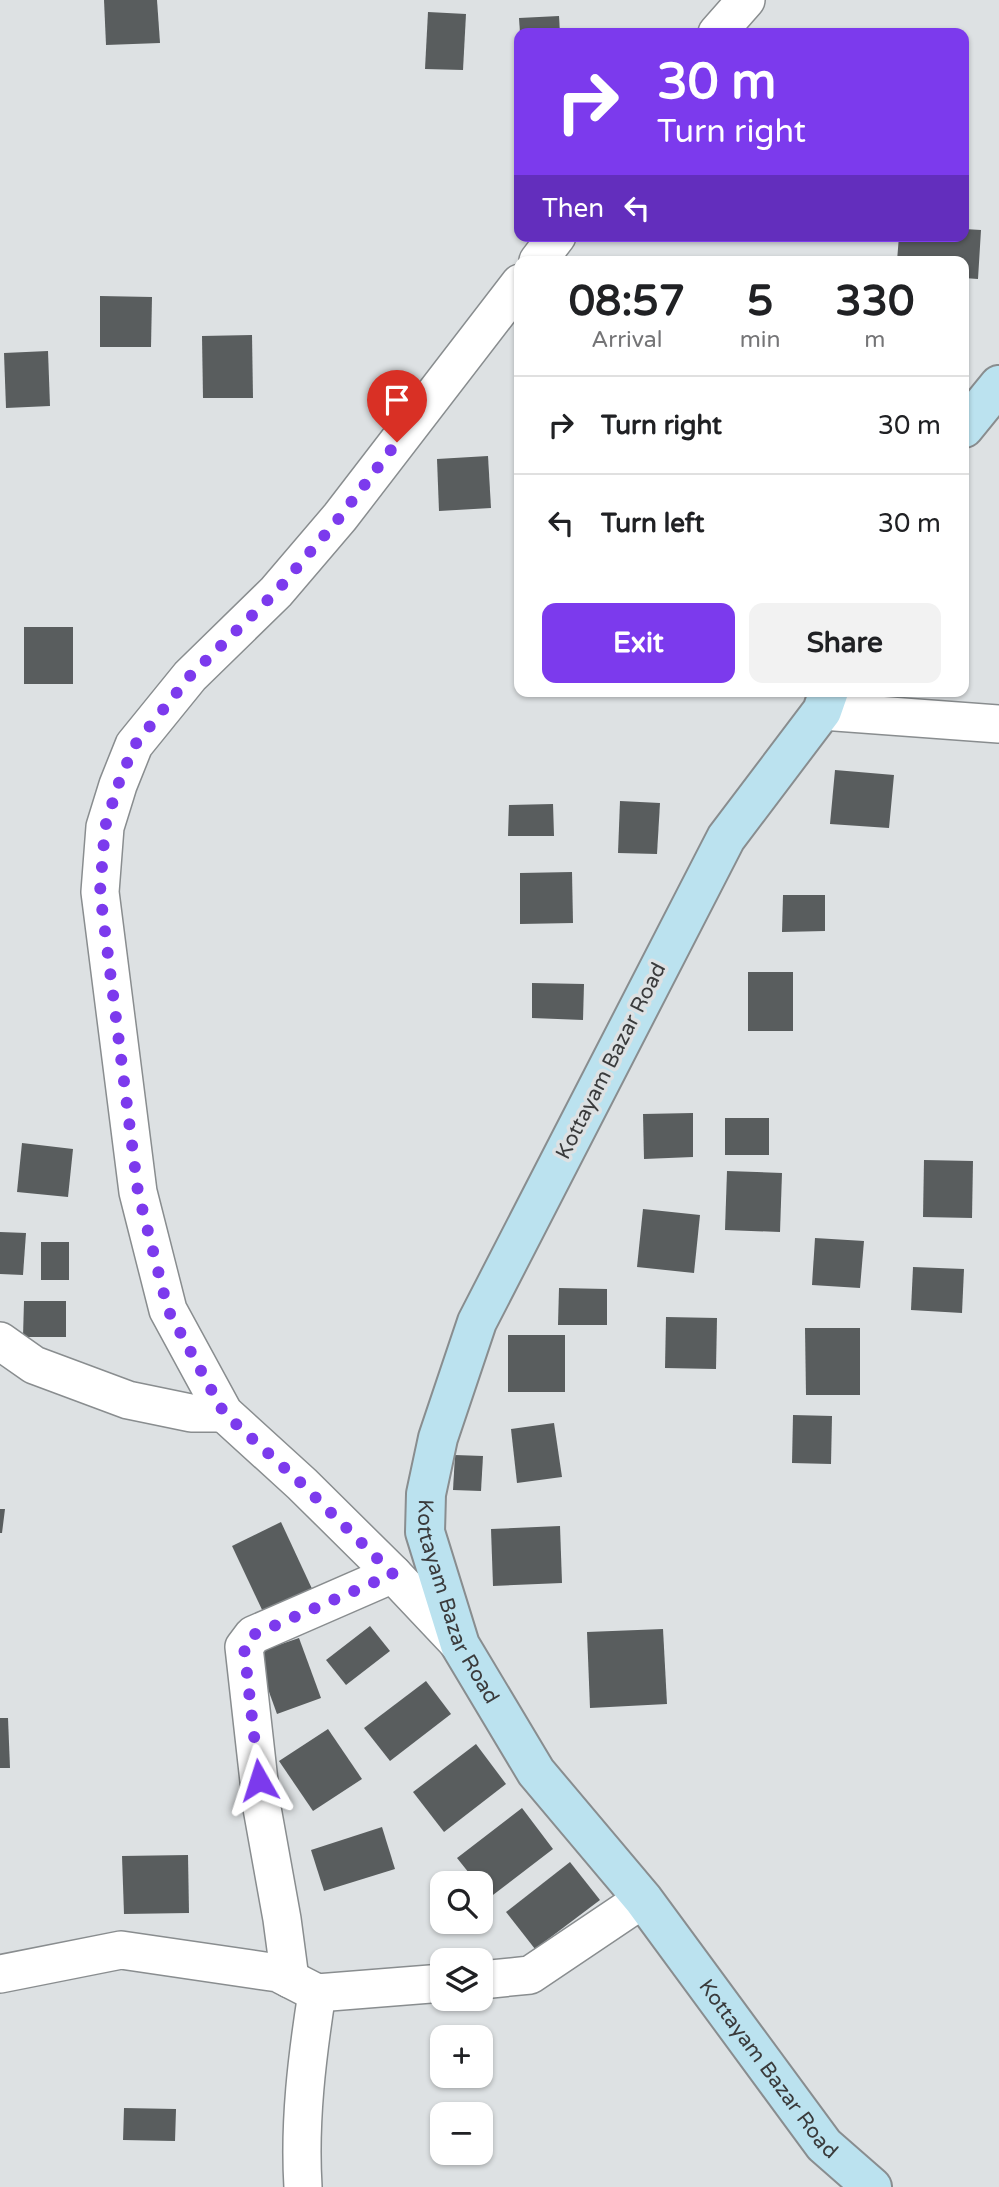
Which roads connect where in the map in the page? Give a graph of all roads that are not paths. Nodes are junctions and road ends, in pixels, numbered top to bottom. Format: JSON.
{"nodes":[{"id":1,"x":746,"y":0,"type":"edge"},
{"id":2,"x":721,"y":28,"type":"edge"},
{"id":3,"x":553,"y":242,"type":"edge"},
{"id":4,"x":542,"y":256,"type":"edge"},
{"id":5,"x":514,"y":291,"type":"edge"},
{"id":6,"x":999,"y":384,"type":"edge"},
{"id":7,"x":969,"y":422,"type":"edge"},
{"id":8,"x":826,"y":701,"type":"edge"},
{"id":9,"x":999,"y":724,"type":"edge"},
{"id":10,"x":0,"y":1341,"type":"edge"},
{"id":11,"x":224,"y":1413,"type":"junction"},
{"id":12,"x":393,"y":1574,"type":"junction"},
{"id":13,"x":460,"y":1645,"type":"junction"},
{"id":14,"x":643,"y":1899,"type":"junction"},
{"id":15,"x":0,"y":1974,"type":"edge"},
{"id":16,"x":493,"y":1979,"type":"edge"},
{"id":17,"x":430,"y":1983,"type":"edge"},
{"id":18,"x":304,"y":1986,"type":"junction"},
{"id":19,"x":303,"y":2187,"type":"edge"},
{"id":20,"x":872,"y":2187,"type":"edge"}],
"edges":[{"from":1,"to":2,"type":"street"},
{"from":3,"to":4,"type":"street"},
{"from":5,"to":11,"type":"street"},
{"from":6,"to":7,"type":"main road"},
{"from":8,"to":9,"type":"street"},
{"from":8,"to":13,"type":"main road","name":"Kottayam Bazar Road"},
{"from":10,"to":11,"type":"street"},
{"from":11,"to":12,"type":"street"},
{"from":12,"to":13,"type":"street"},
{"from":12,"to":18,"type":"street"},
{"from":13,"to":14,"type":"main road","name":"Kottayam Bazar Road"},
{"from":14,"to":16,"type":"street"},
{"from":14,"to":20,"type":"main road","name":"Kottayam Bazar Road"},
{"from":15,"to":18,"type":"street"},
{"from":17,"to":18,"type":"street"},
{"from":18,"to":19,"type":"street"}]}
